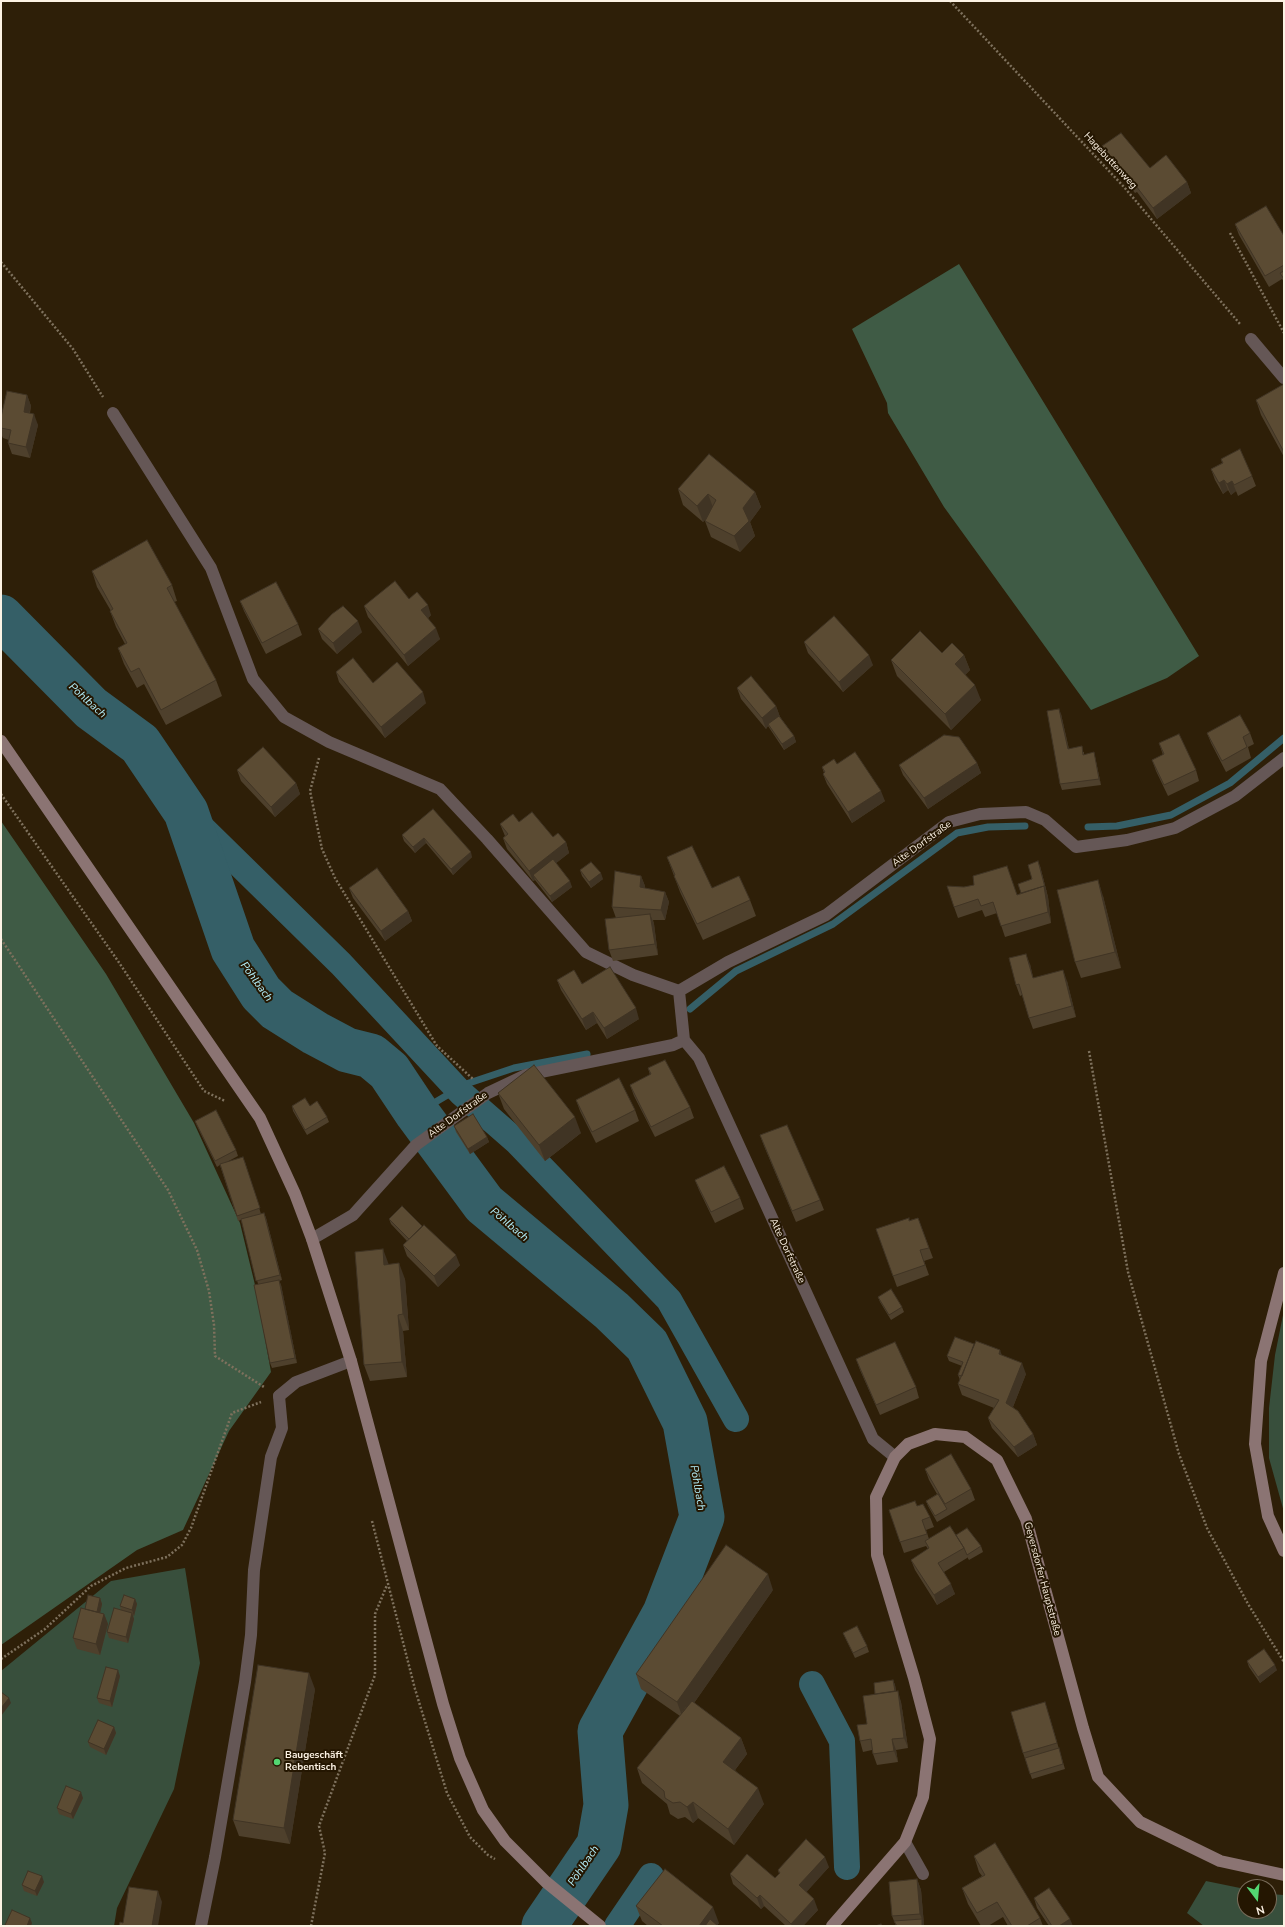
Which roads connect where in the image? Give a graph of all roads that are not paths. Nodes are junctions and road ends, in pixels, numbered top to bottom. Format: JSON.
{"nodes":[{"id":1,"x":1251,"y":339,"type":"road end"},
{"id":2,"x":1284,"y":378,"type":"edge"},
{"id":3,"x":113,"y":413,"type":"road end"},
{"id":4,"x":1,"y":741,"type":"edge"},
{"id":5,"x":1284,"y":758,"type":"edge"},
{"id":6,"x":679,"y":991,"type":"junction"},
{"id":7,"x":684,"y":1040,"type":"junction"},
{"id":8,"x":312,"y":1240,"type":"junction"},
{"id":9,"x":1284,"y":1273,"type":"edge"},
{"id":10,"x":351,"y":1361,"type":"junction"},
{"id":11,"x":895,"y":1457,"type":"junction"},
{"id":12,"x":1284,"y":1551,"type":"edge"},
{"id":13,"x":905,"y":1842,"type":"junction"},
{"id":14,"x":924,"y":1874,"type":"dead end"},
{"id":15,"x":1284,"y":1875,"type":"edge"},
{"id":16,"x":201,"y":1926,"type":"edge"},
{"id":17,"x":600,"y":1926,"type":"edge"},
{"id":18,"x":832,"y":1926,"type":"edge"}],
"edges":[{"from":1,"to":2,"type":"street"},
{"from":3,"to":6,"type":"street"},
{"from":4,"to":8,"type":"main road"},
{"from":5,"to":6,"type":"street","name":"Alte Dorfstraße"},
{"from":6,"to":7,"type":"street"},
{"from":7,"to":8,"type":"street","name":"Alte Dorfstraße"},
{"from":7,"to":11,"type":"street","name":"Alte Dorfstraße"},
{"from":8,"to":10,"type":"main road"},
{"from":9,"to":12,"type":"main road"},
{"from":10,"to":16,"type":"street"},
{"from":10,"to":17,"type":"main road"},
{"from":11,"to":13,"type":"main road","name":"Geyersdorfer Hauptstraße"},
{"from":11,"to":15,"type":"main road","name":"Geyersdorfer Hauptstraße"},
{"from":13,"to":14,"type":"street"},
{"from":13,"to":18,"type":"main road","name":"Geyersdorfer Hauptstraße"}]}
